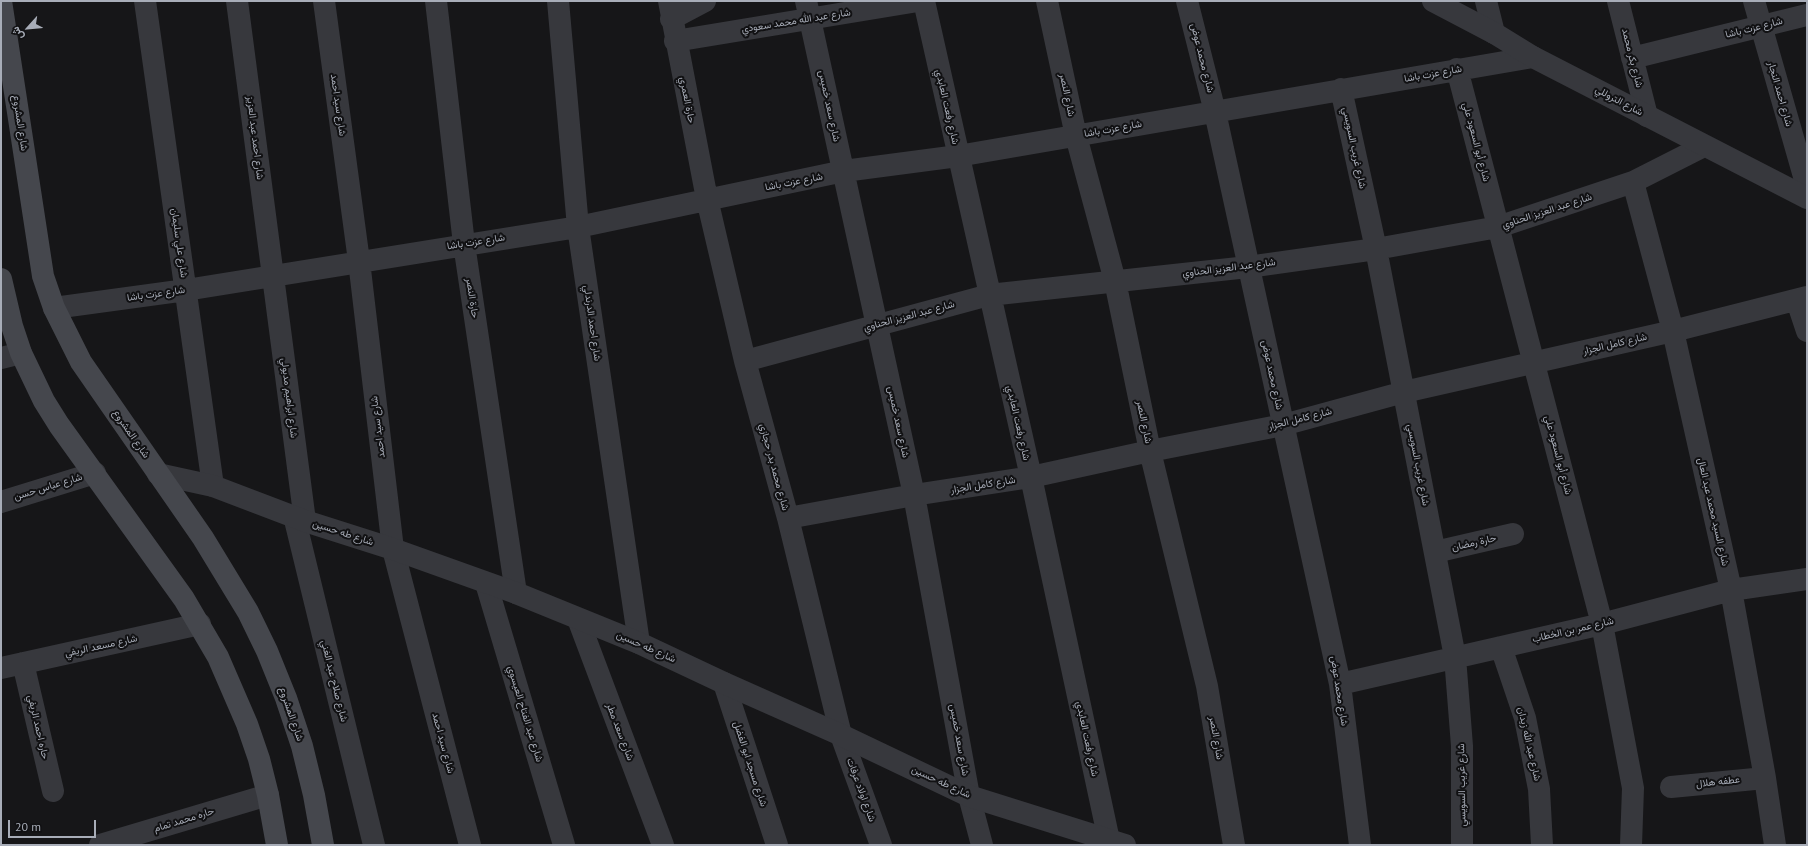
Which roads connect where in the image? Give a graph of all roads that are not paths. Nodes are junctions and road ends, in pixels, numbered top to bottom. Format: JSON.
{"nodes":[{"id":1,"x":1,"y":1,"type":"edge"},
{"id":2,"x":145,"y":1,"type":"edge"},
{"id":3,"x":236,"y":1,"type":"edge"},
{"id":4,"x":324,"y":1,"type":"edge"},
{"id":5,"x":436,"y":1,"type":"edge"},
{"id":6,"x":558,"y":1,"type":"edge"},
{"id":7,"x":705,"y":1,"type":"edge"},
{"id":8,"x":918,"y":1,"type":"edge"},
{"id":9,"x":924,"y":1,"type":"edge"},
{"id":10,"x":1047,"y":1,"type":"edge"},
{"id":11,"x":1187,"y":1,"type":"edge"},
{"id":12,"x":1433,"y":1,"type":"edge"},
{"id":13,"x":1486,"y":1,"type":"edge"},
{"id":14,"x":1618,"y":1,"type":"edge"},
{"id":15,"x":1754,"y":1,"type":"edge"},
{"id":16,"x":808,"y":9,"type":"edge"},
{"id":17,"x":670,"y":10,"type":"edge"},
{"id":18,"x":1807,"y":15,"type":"edge"},
{"id":19,"x":1761,"y":26,"type":"junction"},
{"id":20,"x":1494,"y":33,"type":"junction"},
{"id":21,"x":675,"y":41,"type":"junction"},
{"id":22,"x":1534,"y":56,"type":"junction"},
{"id":23,"x":1632,"y":58,"type":"junction"},
{"id":24,"x":1457,"y":69,"type":"junction"},
{"id":25,"x":1341,"y":89,"type":"junction"},
{"id":26,"x":1215,"y":112,"type":"junction"},
{"id":27,"x":1646,"y":116,"type":"junction"},
{"id":28,"x":1076,"y":136,"type":"junction"},
{"id":29,"x":1704,"y":146,"type":"junction"},
{"id":30,"x":958,"y":156,"type":"junction"},
{"id":31,"x":844,"y":172,"type":"junction"},
{"id":32,"x":1805,"y":176,"type":"edge"},
{"id":33,"x":1633,"y":182,"type":"junction"},
{"id":34,"x":1807,"y":198,"type":"edge"},
{"id":35,"x":707,"y":199,"type":"junction"},
{"id":36,"x":578,"y":227,"type":"junction"},
{"id":37,"x":1498,"y":227,"type":"junction"},
{"id":38,"x":464,"y":244,"type":"junction"},
{"id":39,"x":1376,"y":249,"type":"junction"},
{"id":40,"x":359,"y":262,"type":"junction"},
{"id":41,"x":1248,"y":267,"type":"junction"},
{"id":42,"x":272,"y":276,"type":"junction"},
{"id":43,"x":1,"y":279,"type":"edge"},
{"id":44,"x":1115,"y":281,"type":"junction"},
{"id":45,"x":186,"y":290,"type":"junction"},
{"id":46,"x":989,"y":294,"type":"junction"},
{"id":47,"x":1802,"y":299,"type":"edge"},
{"id":48,"x":54,"y":308,"type":"junction"},
{"id":49,"x":877,"y":324,"type":"junction"},
{"id":50,"x":1673,"y":331,"type":"junction"},
{"id":51,"x":1807,"y":331,"type":"edge"},
{"id":52,"x":11,"y":355,"type":"edge"},
{"id":53,"x":745,"y":361,"type":"junction"},
{"id":54,"x":1533,"y":363,"type":"junction"},
{"id":55,"x":1404,"y":392,"type":"junction"},
{"id":56,"x":1283,"y":425,"type":"junction"},
{"id":57,"x":1150,"y":451,"type":"junction"},
{"id":58,"x":95,"y":473,"type":"junction"},
{"id":59,"x":158,"y":474,"type":"junction"},
{"id":60,"x":1031,"y":477,"type":"junction"},
{"id":61,"x":213,"y":486,"type":"junction"},
{"id":62,"x":914,"y":495,"type":"junction"},
{"id":63,"x":1,"y":502,"type":"edge"},
{"id":64,"x":299,"y":518,"type":"junction"},
{"id":65,"x":788,"y":518,"type":"junction"},
{"id":66,"x":1513,"y":534,"type":"dead end"},
{"id":67,"x":393,"y":549,"type":"junction"},
{"id":68,"x":1435,"y":552,"type":"junction"},
{"id":69,"x":1807,"y":579,"type":"edge"},
{"id":70,"x":486,"y":583,"type":"junction"},
{"id":71,"x":1731,"y":590,"type":"junction"},
{"id":72,"x":516,"y":593,"type":"junction"},
{"id":73,"x":578,"y":619,"type":"junction"},
{"id":74,"x":200,"y":624,"type":"junction"},
{"id":75,"x":1602,"y":624,"type":"junction"},
{"id":76,"x":640,"y":643,"type":"junction"},
{"id":77,"x":1501,"y":647,"type":"junction"},
{"id":78,"x":1455,"y":657,"type":"junction"},
{"id":79,"x":23,"y":663,"type":"junction"},
{"id":80,"x":1,"y":668,"type":"edge"},
{"id":81,"x":724,"y":683,"type":"junction"},
{"id":82,"x":1340,"y":684,"type":"junction"},
{"id":83,"x":841,"y":735,"type":"junction"},
{"id":84,"x":1765,"y":778,"type":"junction"},
{"id":85,"x":1671,"y":787,"type":"dead end"},
{"id":86,"x":53,"y":790,"type":"dead end"},
{"id":87,"x":268,"y":795,"type":"junction"},
{"id":88,"x":969,"y":796,"type":"junction"},
{"id":89,"x":1114,"y":844,"type":"edge"},
{"id":90,"x":100,"y":845,"type":"edge"},
{"id":91,"x":277,"y":845,"type":"edge"},
{"id":92,"x":323,"y":845,"type":"edge"},
{"id":93,"x":374,"y":845,"type":"edge"},
{"id":94,"x":470,"y":845,"type":"edge"},
{"id":95,"x":564,"y":845,"type":"edge"},
{"id":96,"x":663,"y":845,"type":"edge"},
{"id":97,"x":777,"y":845,"type":"edge"},
{"id":98,"x":880,"y":845,"type":"edge"},
{"id":99,"x":982,"y":845,"type":"edge"},
{"id":100,"x":1234,"y":845,"type":"edge"},
{"id":101,"x":1360,"y":845,"type":"edge"},
{"id":102,"x":1462,"y":845,"type":"edge"},
{"id":103,"x":1542,"y":845,"type":"edge"},
{"id":104,"x":1630,"y":845,"type":"edge"},
{"id":105,"x":1775,"y":845,"type":"edge"}],
"edges":[{"from":1,"to":48,"type":"main road","name":"شارع المشروع"},
{"from":2,"to":45,"type":"street","name":"شارع علي سليمان"},
{"from":3,"to":42,"type":"street","name":"شارع احمد عبد العزيز"},
{"from":4,"to":40,"type":"street","name":"شارع سيد احمد"},
{"from":5,"to":38,"type":"street","name":"حارة النصر"},
{"from":6,"to":36,"type":"street","name":"شارع احمد الدرندلي"},
{"from":7,"to":17,"type":"street"},
{"from":8,"to":16,"type":"street","name":"شارع عبد الله محمد سعودي"},
{"from":9,"to":30,"type":"street","name":"شارع رفعت العابدي"},
{"from":10,"to":28,"type":"street","name":"شارع النصر"},
{"from":11,"to":26,"type":"street","name":"شارع محمد عوض"},
{"from":12,"to":20,"type":"street","name":"شارع التروللي"},
{"from":13,"to":20,"type":"street"},
{"from":14,"to":23,"type":"street","name":"شارع بكر محمد"},
{"from":15,"to":19,"type":"street","name":"شارع احمد النجار"},
{"from":16,"to":21,"type":"street","name":"شارع عبد الله محمد سعودي"},
{"from":16,"to":31,"type":"street","name":"شارع سعد خميس"},
{"from":17,"to":21,"type":"street","name":"حارة العمري"},
{"from":18,"to":19,"type":"street","name":"شارع عزت باشا"},
{"from":19,"to":23,"type":"street","name":"شارع عزت باشا"},
{"from":19,"to":32,"type":"street","name":"شارع احمد النجار"},
{"from":20,"to":22,"type":"street","name":"شارع التروللي"},
{"from":21,"to":35,"type":"street","name":"حارة العمري"},
{"from":22,"to":24,"type":"street","name":"شارع عزت باشا"},
{"from":22,"to":27,"type":"street","name":"شارع التروللي"},
{"from":23,"to":27,"type":"street","name":"شارع بكر محمد"},
{"from":24,"to":25,"type":"street","name":"شارع عزت باشا"},
{"from":24,"to":37,"type":"street","name":"شارع أبو السعود علي"},
{"from":25,"to":26,"type":"street","name":"شارع عزت باشا"},
{"from":25,"to":39,"type":"street","name":"شارع غريب السويسي"},
{"from":26,"to":28,"type":"street","name":"شارع عزت باشا"},
{"from":26,"to":41,"type":"street","name":"شارع محمد عوض"},
{"from":27,"to":29,"type":"street","name":"شارع التروللي"},
{"from":28,"to":30,"type":"street","name":"شارع عزت باشا"},
{"from":28,"to":44,"type":"street","name":"شارع النصر"},
{"from":29,"to":33,"type":"street","name":"شارع عبد العزيز الحناوي"},
{"from":29,"to":34,"type":"street","name":"شارع التروللي"},
{"from":30,"to":31,"type":"street","name":"شارع عزت باشا"},
{"from":30,"to":46,"type":"street","name":"شارع رفعت العابدي"},
{"from":31,"to":35,"type":"street","name":"شارع عزت باشا"},
{"from":31,"to":49,"type":"street","name":"شارع سعد خميس"},
{"from":33,"to":37,"type":"street","name":"شارع عبد العزيز الحناوي"},
{"from":33,"to":50,"type":"street","name":"شارع السيد محمد عبد العال"},
{"from":35,"to":36,"type":"street","name":"شارع عزت باشا"},
{"from":35,"to":53,"type":"street","name":"شارع محمد بدر حجازي"},
{"from":36,"to":38,"type":"street","name":"شارع عزت باشا"},
{"from":36,"to":76,"type":"street","name":"شارع احمد الدرندلي"},
{"from":37,"to":39,"type":"street","name":"شارع عبد العزيز الحناوي"},
{"from":37,"to":54,"type":"street","name":"شارع أبو السعود علي"},
{"from":38,"to":40,"type":"street","name":"شارع عزت باشا"},
{"from":38,"to":72,"type":"street","name":"حارة النصر"},
{"from":39,"to":41,"type":"street","name":"شارع عبد العزيز الحناوي"},
{"from":39,"to":55,"type":"street","name":"شارع غريب السويسي"},
{"from":40,"to":42,"type":"street","name":"شارع عزت باشا"},
{"from":40,"to":67,"type":"street","name":"شارع سيد احمد"},
{"from":41,"to":44,"type":"street","name":"شارع عبد العزيز الحناوي"},
{"from":41,"to":56,"type":"street","name":"شارع محمد عوض"},
{"from":42,"to":45,"type":"street","name":"شارع عزت باشا"},
{"from":42,"to":64,"type":"street","name":"شارع ابراهيم مدبولي"},
{"from":43,"to":52,"type":"main road"},
{"from":44,"to":46,"type":"street","name":"شارع عبد العزيز الحناوي"},
{"from":44,"to":57,"type":"street","name":"شارع النصر"},
{"from":45,"to":48,"type":"street","name":"شارع عزت باشا"},
{"from":45,"to":61,"type":"street","name":"شارع علي سليمان"},
{"from":46,"to":49,"type":"street","name":"شارع عبد العزيز الحناوي"},
{"from":46,"to":60,"type":"street","name":"شارع رفعت العابدي"},
{"from":47,"to":50,"type":"street","name":"شارع كامل الجزار"},
{"from":47,"to":51,"type":"street"},
{"from":48,"to":59,"type":"main road","name":"شارع المشروع"},
{"from":49,"to":53,"type":"street","name":"شارع عبد العزيز الحناوي"},
{"from":49,"to":62,"type":"street","name":"شارع سعد خميس"},
{"from":50,"to":54,"type":"street","name":"شارع كامل الجزار"},
{"from":50,"to":71,"type":"street","name":"شارع السيد محمد عبد العال"},
{"from":52,"to":58,"type":"main road"},
{"from":53,"to":65,"type":"street","name":"شارع محمد بدر حجازي"},
{"from":54,"to":55,"type":"street","name":"شارع كامل الجزار"},
{"from":54,"to":75,"type":"street","name":"شارع أبو السعود علي"},
{"from":55,"to":56,"type":"street","name":"شارع كامل الجزار"},
{"from":55,"to":68,"type":"street","name":"شارع غريب السويسي"},
{"from":56,"to":57,"type":"street","name":"شارع كامل الجزار"},
{"from":56,"to":82,"type":"street","name":"شارع محمد عوض"},
{"from":57,"to":60,"type":"street","name":"شارع كامل الجزار"},
{"from":57,"to":100,"type":"street","name":"شارع النصر"},
{"from":58,"to":63,"type":"street","name":"شارع عباس حسن"},
{"from":58,"to":74,"type":"main road"},
{"from":59,"to":61,"type":"street","name":"شارع طه حسين"},
{"from":59,"to":92,"type":"main road","name":"شارع المشروع"},
{"from":60,"to":62,"type":"street","name":"شارع كامل الجزار"},
{"from":60,"to":89,"type":"street","name":"شارع رفعت العابدي"},
{"from":61,"to":64,"type":"street","name":"شارع طه حسين"},
{"from":62,"to":65,"type":"street","name":"شارع كامل الجزار"},
{"from":62,"to":88,"type":"street","name":"شارع سعد خميس"},
{"from":64,"to":67,"type":"street","name":"شارع طه حسين"},
{"from":64,"to":93,"type":"street","name":"شارع صلاح عبد الغني"},
{"from":65,"to":83,"type":"street","name":"شارع محمد بدر حجازي"},
{"from":66,"to":68,"type":"street","name":"حارة رمضان"},
{"from":67,"to":70,"type":"street","name":"شارع طه حسين"},
{"from":67,"to":94,"type":"street","name":"شارع سيد احمد"},
{"from":68,"to":78,"type":"street","name":"شارع غريب السويسي"},
{"from":69,"to":71,"type":"street","name":"شارع عمر بن الخطاب"},
{"from":70,"to":72,"type":"street","name":"شارع طه حسين"},
{"from":70,"to":95,"type":"street","name":"شارع عبد الفتاح العيسوي"},
{"from":71,"to":75,"type":"street","name":"شارع عمر بن الخطاب"},
{"from":71,"to":84,"type":"street","name":"شارع السيد محمد عبد العال"},
{"from":72,"to":73,"type":"street","name":"شارع طه حسين"},
{"from":73,"to":76,"type":"street","name":"شارع طه حسين"},
{"from":73,"to":96,"type":"street","name":"شارع سعد مطر"},
{"from":74,"to":79,"type":"street","name":"شارع مسعد الريفي"},
{"from":74,"to":87,"type":"main road"},
{"from":75,"to":77,"type":"street","name":"شارع عمر بن الخطاب"},
{"from":75,"to":104,"type":"street","name":"شارع أبو السعود علي"},
{"from":76,"to":81,"type":"street","name":"شارع طه حسين"},
{"from":77,"to":78,"type":"street","name":"شارع عمر بن الخطاب"},
{"from":77,"to":103,"type":"street","name":"شارع عبد الله زيدان"},
{"from":78,"to":82,"type":"street","name":"شارع عمر بن الخطاب"},
{"from":78,"to":102,"type":"street","name":"شارع غريب السويسي"},
{"from":79,"to":80,"type":"street","name":"شارع مسعد الريفي"},
{"from":79,"to":86,"type":"street","name":"حاره احمد الريفي"},
{"from":81,"to":83,"type":"street","name":"شارع طه حسين"},
{"from":81,"to":97,"type":"street","name":"شارع مسجد ابو الفضل"},
{"from":82,"to":101,"type":"street","name":"شارع محمد عوض"},
{"from":83,"to":88,"type":"street","name":"شارع طه حسين"},
{"from":83,"to":98,"type":"street","name":"شارع اولاد عرفات"},
{"from":84,"to":85,"type":"street","name":"عطفه هلال"},
{"from":84,"to":105,"type":"street","name":"شارع السيد محمد عبد العال"},
{"from":87,"to":90,"type":"street","name":"حاره محمد تمام"},
{"from":87,"to":91,"type":"main road"},
{"from":88,"to":89,"type":"street","name":"شارع طه حسين"},
{"from":88,"to":99,"type":"street","name":"شارع سعد خميس"}]}
